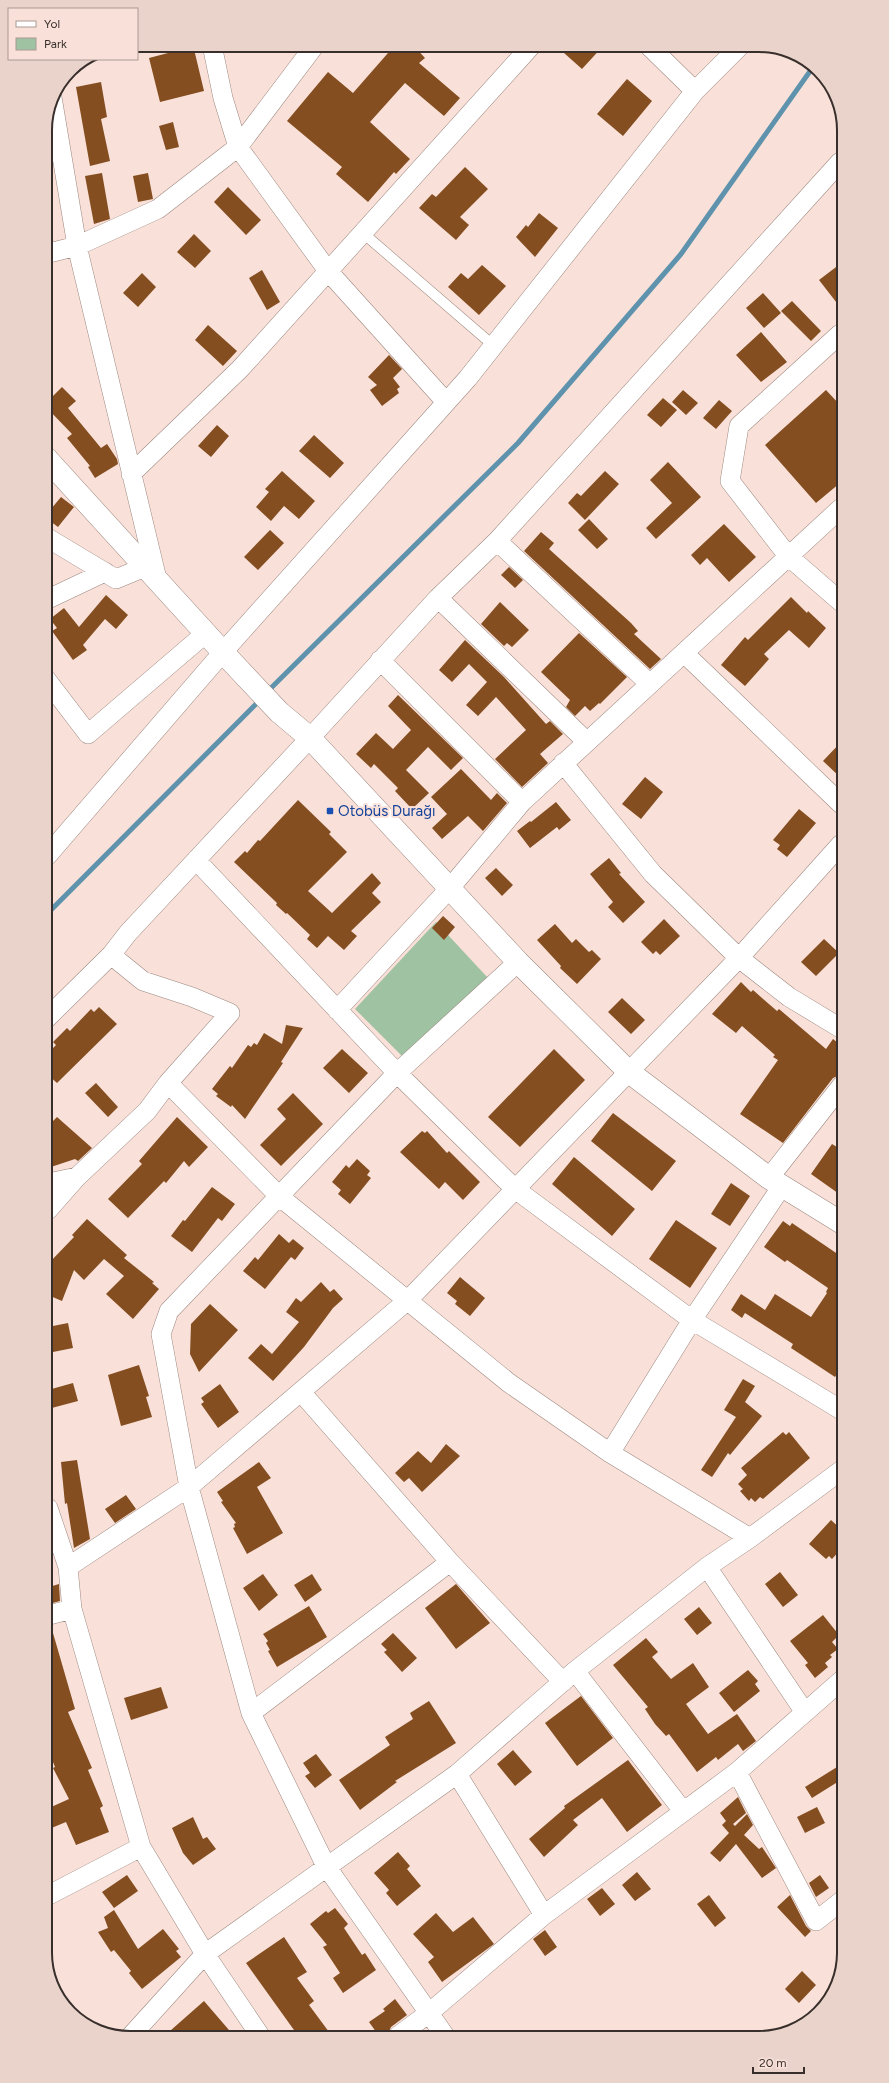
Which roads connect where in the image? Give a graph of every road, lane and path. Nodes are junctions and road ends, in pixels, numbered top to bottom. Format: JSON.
{"nodes":[{"id":1,"x":213,"y":52,"type":"edge"},
{"id":2,"x":310,"y":52,"type":"edge"},
{"id":3,"x":526,"y":52,"type":"edge"},
{"id":4,"x":655,"y":52,"type":"edge"},
{"id":5,"x":735,"y":52,"type":"edge"},
{"id":6,"x":695,"y":91,"type":"junction"},
{"id":7,"x":55,"y":112,"type":"edge"},
{"id":8,"x":238,"y":147,"type":"junction"},
{"id":9,"x":837,"y":165,"type":"edge"},
{"id":10,"x":363,"y":233,"type":"junction"},
{"id":11,"x":77,"y":246,"type":"junction"},
{"id":12,"x":52,"y":252,"type":"edge"},
{"id":13,"x":328,"y":271,"type":"junction"},
{"id":14,"x":837,"y":337,"type":"edge"},
{"id":15,"x":494,"y":346,"type":"junction"},
{"id":16,"x":446,"y":402,"type":"junction"},
{"id":17,"x":52,"y":465,"type":"edge"},
{"id":18,"x":131,"y":474,"type":"junction"},
{"id":19,"x":837,"y":511,"type":"edge"},
{"id":20,"x":52,"y":541,"type":"edge"},
{"id":21,"x":497,"y":541,"type":"junction"},
{"id":22,"x":788,"y":556,"type":"junction"},
{"id":23,"x":105,"y":572,"type":"junction"},
{"id":24,"x":151,"y":573,"type":"junction"},
{"id":25,"x":52,"y":597,"type":"edge"},
{"id":26,"x":438,"y":598,"type":"junction"},
{"id":27,"x":837,"y":599,"type":"edge"},
{"id":28,"x":206,"y":633,"type":"junction"},
{"id":29,"x":684,"y":653,"type":"junction"},
{"id":30,"x":227,"y":657,"type":"junction"},
{"id":31,"x":380,"y":660,"type":"junction"},
{"id":32,"x":650,"y":684,"type":"junction"},
{"id":33,"x":52,"y":687,"type":"edge"},
{"id":34,"x":310,"y":738,"type":"junction"},
{"id":35,"x":587,"y":742,"type":"junction"},
{"id":36,"x":564,"y":763,"type":"junction"},
{"id":37,"x":837,"y":800,"type":"edge"},
{"id":38,"x":522,"y":802,"type":"junction"},
{"id":39,"x":837,"y":848,"type":"edge"},
{"id":40,"x":52,"y":850,"type":"edge"},
{"id":41,"x":196,"y":860,"type":"junction"},
{"id":42,"x":450,"y":888,"type":"junction"},
{"id":43,"x":111,"y":955,"type":"junction"},
{"id":44,"x":739,"y":958,"type":"junction"},
{"id":45,"x":518,"y":962,"type":"junction"},
{"id":46,"x":337,"y":1010,"type":"junction"},
{"id":47,"x":52,"y":1013,"type":"edge"},
{"id":48,"x":837,"y":1026,"type":"edge"},
{"id":49,"x":629,"y":1072,"type":"junction"},
{"id":50,"x":397,"y":1073,"type":"junction"},
{"id":51,"x":168,"y":1083,"type":"junction"},
{"id":52,"x":837,"y":1092,"type":"edge"},
{"id":53,"x":77,"y":1177,"type":"junction"},
{"id":54,"x":52,"y":1182,"type":"edge"},
{"id":55,"x":775,"y":1182,"type":"junction"},
{"id":56,"x":515,"y":1189,"type":"junction"},
{"id":57,"x":280,"y":1197,"type":"junction"},
{"id":58,"x":52,"y":1205,"type":"edge"},
{"id":59,"x":837,"y":1219,"type":"edge"},
{"id":60,"x":408,"y":1300,"type":"junction"},
{"id":61,"x":692,"y":1320,"type":"junction"},
{"id":62,"x":302,"y":1392,"type":"junction"},
{"id":63,"x":837,"y":1407,"type":"edge"},
{"id":64,"x":610,"y":1453,"type":"junction"},
{"id":65,"x":837,"y":1473,"type":"edge"},
{"id":66,"x":188,"y":1488,"type":"junction"},
{"id":67,"x":52,"y":1520,"type":"edge"},
{"id":68,"x":750,"y":1538,"type":"junction"},
{"id":69,"x":450,"y":1562,"type":"junction"},
{"id":70,"x":68,"y":1567,"type":"junction"},
{"id":71,"x":707,"y":1567,"type":"junction"},
{"id":72,"x":72,"y":1609,"type":"junction"},
{"id":73,"x":52,"y":1614,"type":"edge"},
{"id":74,"x":569,"y":1677,"type":"junction"},
{"id":75,"x":837,"y":1684,"type":"edge"},
{"id":76,"x":804,"y":1712,"type":"junction"},
{"id":77,"x":251,"y":1713,"type":"junction"},
{"id":78,"x":737,"y":1772,"type":"junction"},
{"id":79,"x":457,"y":1774,"type":"junction"},
{"id":80,"x":683,"y":1811,"type":"junction"},
{"id":81,"x":141,"y":1847,"type":"junction"},
{"id":82,"x":326,"y":1866,"type":"junction"},
{"id":83,"x":52,"y":1893,"type":"edge"},
{"id":84,"x":837,"y":1904,"type":"edge"},
{"id":85,"x":544,"y":1915,"type":"junction"},
{"id":86,"x":205,"y":1954,"type":"junction"},
{"id":87,"x":429,"y":2013,"type":"junction"},
{"id":88,"x":136,"y":2031,"type":"edge"},
{"id":89,"x":257,"y":2031,"type":"edge"},
{"id":90,"x":405,"y":2031,"type":"edge"},
{"id":91,"x":441,"y":2031,"type":"edge"}],
"edges":[{"from":1,"to":8,"type":"street"},
{"from":2,"to":8,"type":"street"},
{"from":3,"to":10,"type":"street"},
{"from":4,"to":6,"type":"street"},
{"from":5,"to":6,"type":"street"},
{"from":6,"to":15,"type":"street"},
{"from":7,"to":11,"type":"street"},
{"from":8,"to":11,"type":"street"},
{"from":8,"to":13,"type":"street"},
{"from":9,"to":21,"type":"street"},
{"from":10,"to":13,"type":"street"},
{"from":10,"to":15,"type":"lane"},
{"from":11,"to":12,"type":"street"},
{"from":11,"to":18,"type":"street"},
{"from":13,"to":16,"type":"street"},
{"from":13,"to":18,"type":"street"},
{"from":14,"to":22,"type":"street"},
{"from":15,"to":16,"type":"street"},
{"from":16,"to":30,"type":"street"},
{"from":17,"to":24,"type":"street"},
{"from":18,"to":24,"type":"street"},
{"from":19,"to":22,"type":"street"},
{"from":20,"to":23,"type":"street"},
{"from":21,"to":26,"type":"street"},
{"from":21,"to":32,"type":"street"},
{"from":22,"to":27,"type":"street"},
{"from":22,"to":29,"type":"street"},
{"from":23,"to":24,"type":"street"},
{"from":23,"to":25,"type":"street"},
{"from":24,"to":28,"type":"street"},
{"from":26,"to":31,"type":"street"},
{"from":26,"to":35,"type":"street"},
{"from":28,"to":30,"type":"street"},
{"from":28,"to":33,"type":"street"},
{"from":29,"to":32,"type":"street"},
{"from":29,"to":37,"type":"street"},
{"from":30,"to":34,"type":"street"},
{"from":30,"to":40,"type":"street"},
{"from":31,"to":34,"type":"street"},
{"from":31,"to":38,"type":"street"},
{"from":32,"to":35,"type":"street"},
{"from":34,"to":41,"type":"street"},
{"from":34,"to":42,"type":"street"},
{"from":35,"to":36,"type":"street"},
{"from":36,"to":38,"type":"street"},
{"from":36,"to":44,"type":"street"},
{"from":38,"to":42,"type":"street"},
{"from":39,"to":44,"type":"street"},
{"from":41,"to":43,"type":"street"},
{"from":41,"to":46,"type":"street"},
{"from":42,"to":45,"type":"street"},
{"from":42,"to":46,"type":"street"},
{"from":43,"to":47,"type":"street"},
{"from":43,"to":51,"type":"street"},
{"from":44,"to":48,"type":"street"},
{"from":44,"to":49,"type":"street"},
{"from":45,"to":49,"type":"street"},
{"from":45,"to":50,"type":"street"},
{"from":46,"to":50,"type":"street"},
{"from":49,"to":55,"type":"street"},
{"from":49,"to":56,"type":"street"},
{"from":50,"to":56,"type":"street"},
{"from":50,"to":57,"type":"street"},
{"from":51,"to":53,"type":"street"},
{"from":51,"to":57,"type":"street"},
{"from":52,"to":55,"type":"street"},
{"from":53,"to":54,"type":"street"},
{"from":53,"to":58,"type":"street"},
{"from":55,"to":59,"type":"street"},
{"from":55,"to":61,"type":"street"},
{"from":56,"to":60,"type":"street"},
{"from":56,"to":61,"type":"street"},
{"from":57,"to":60,"type":"street"},
{"from":57,"to":66,"type":"street"},
{"from":60,"to":62,"type":"street"},
{"from":60,"to":64,"type":"street"},
{"from":61,"to":63,"type":"street"},
{"from":61,"to":64,"type":"street"},
{"from":62,"to":66,"type":"street"},
{"from":62,"to":69,"type":"street"},
{"from":64,"to":68,"type":"street"},
{"from":65,"to":68,"type":"street"},
{"from":66,"to":70,"type":"street"},
{"from":66,"to":77,"type":"street"},
{"from":67,"to":70,"type":"street"},
{"from":68,"to":71,"type":"street"},
{"from":69,"to":74,"type":"street"},
{"from":69,"to":77,"type":"street"},
{"from":70,"to":72,"type":"street"},
{"from":71,"to":74,"type":"street"},
{"from":71,"to":76,"type":"street"},
{"from":72,"to":73,"type":"street"},
{"from":72,"to":81,"type":"street"},
{"from":74,"to":79,"type":"street"},
{"from":74,"to":80,"type":"street"},
{"from":75,"to":76,"type":"street"},
{"from":76,"to":78,"type":"street"},
{"from":77,"to":82,"type":"street"},
{"from":78,"to":80,"type":"street"},
{"from":78,"to":84,"type":"street"},
{"from":79,"to":82,"type":"street"},
{"from":79,"to":85,"type":"street"},
{"from":80,"to":85,"type":"street"},
{"from":81,"to":83,"type":"street"},
{"from":81,"to":86,"type":"street"},
{"from":82,"to":86,"type":"street"},
{"from":82,"to":87,"type":"street"},
{"from":85,"to":87,"type":"street"},
{"from":86,"to":88,"type":"street"},
{"from":86,"to":89,"type":"street"},
{"from":87,"to":90,"type":"street"},
{"from":87,"to":91,"type":"street"}]}
